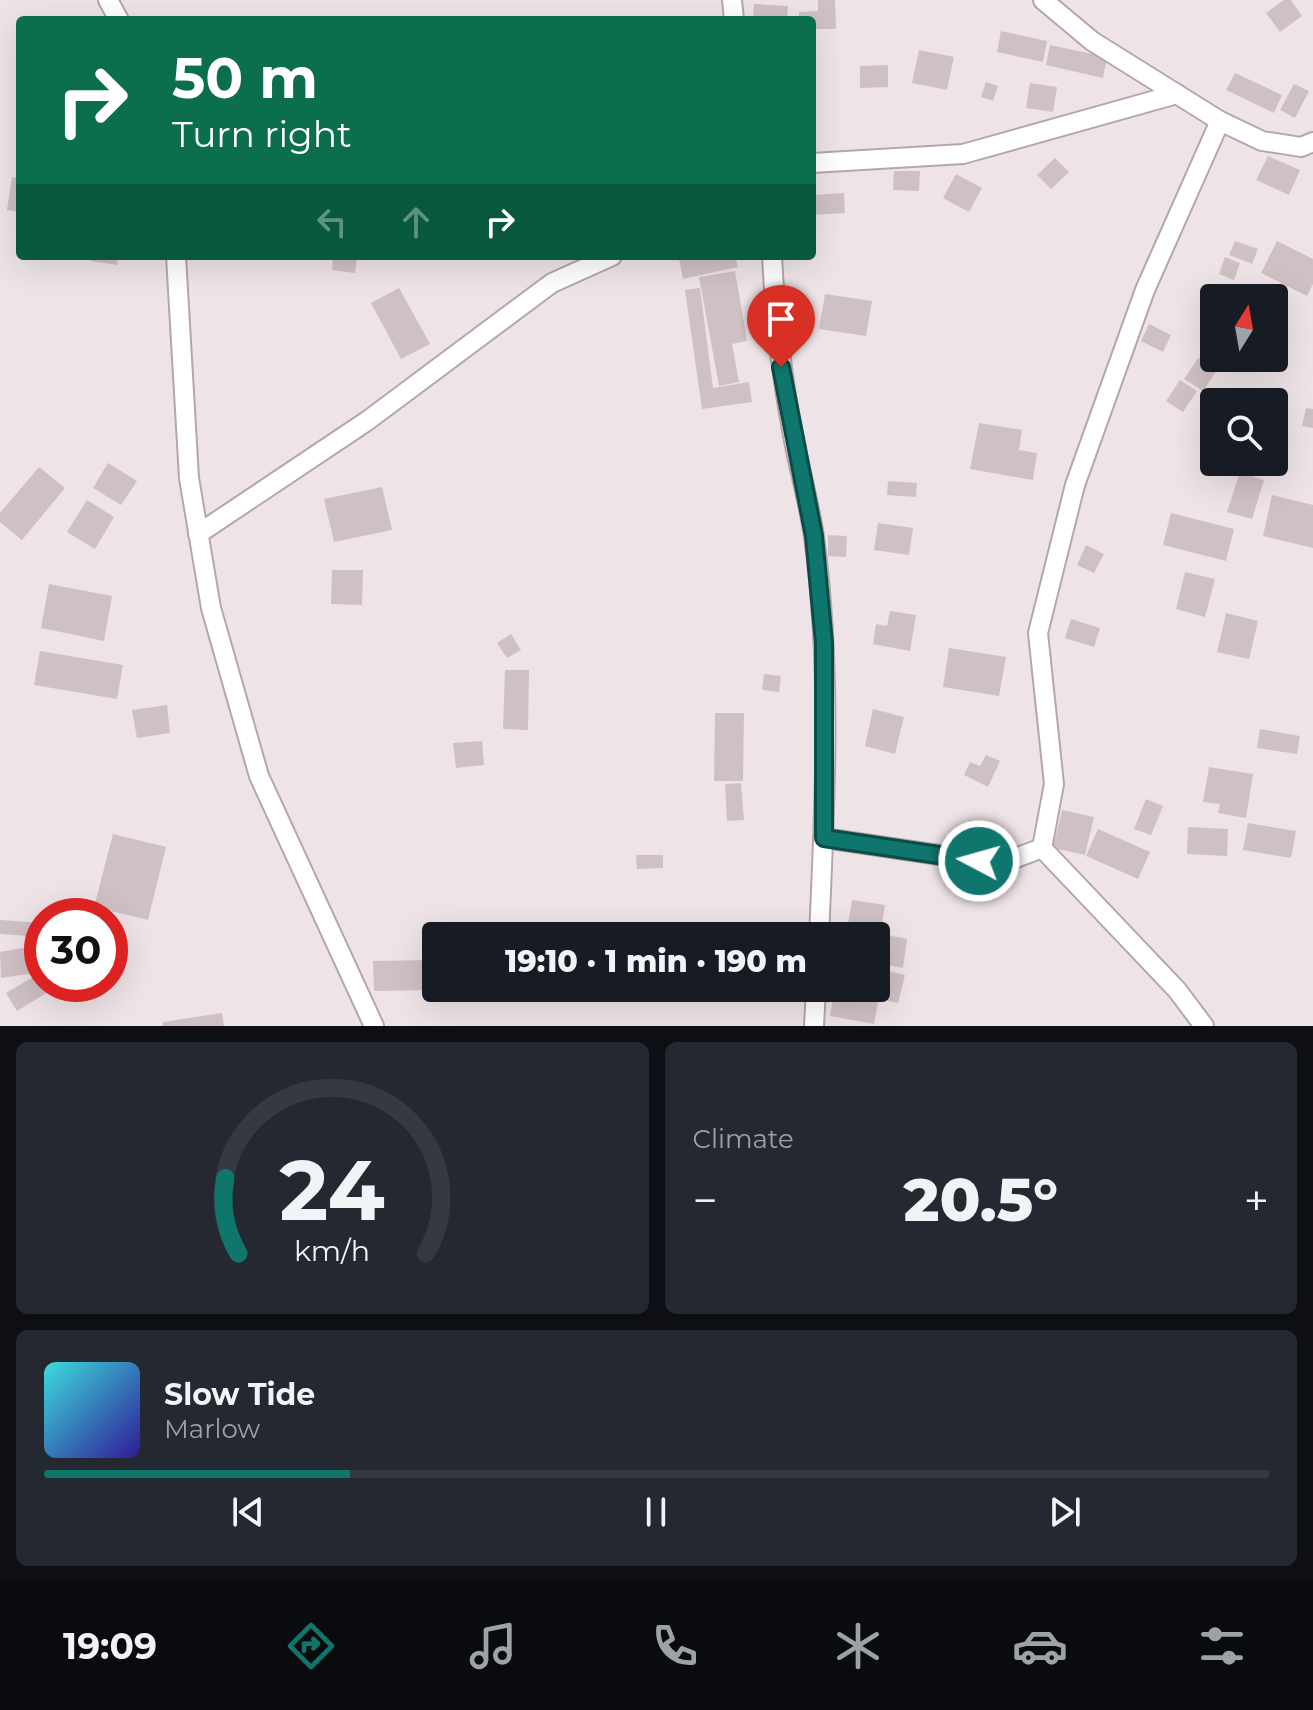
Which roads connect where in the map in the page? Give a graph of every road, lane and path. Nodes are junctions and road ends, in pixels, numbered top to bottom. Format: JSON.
{"nodes":[{"id":1,"x":1043,"y":0,"type":"edge"},
{"id":2,"x":1177,"y":94,"type":"junction"},
{"id":3,"x":1220,"y":121,"type":"junction"},
{"id":4,"x":1313,"y":142,"type":"edge"},
{"id":5,"x":816,"y":163,"type":"edge"},
{"id":6,"x":176,"y":260,"type":"edge"},
{"id":7,"x":603,"y":260,"type":"edge"},
{"id":8,"x":772,"y":260,"type":"edge"},
{"id":9,"x":198,"y":534,"type":"junction"},
{"id":10,"x":824,"y":838,"type":"junction"},
{"id":11,"x":1042,"y":848,"type":"junction"},
{"id":12,"x":820,"y":922,"type":"edge"},
{"id":13,"x":815,"y":1002,"type":"edge"},
{"id":14,"x":374,"y":1026,"type":"edge"},
{"id":15,"x":814,"y":1026,"type":"edge"},
{"id":16,"x":1204,"y":1026,"type":"edge"}],
"edges":[{"from":1,"to":2,"type":"street"},
{"from":2,"to":3,"type":"street"},
{"from":2,"to":5,"type":"street"},
{"from":3,"to":4,"type":"street"},
{"from":3,"to":11,"type":"street"},
{"from":6,"to":9,"type":"street"},
{"from":7,"to":9,"type":"street"},
{"from":8,"to":10,"type":"street"},
{"from":9,"to":14,"type":"street"},
{"from":10,"to":11,"type":"street"},
{"from":10,"to":12,"type":"street"},
{"from":11,"to":16,"type":"street"},
{"from":13,"to":15,"type":"street"}]}
